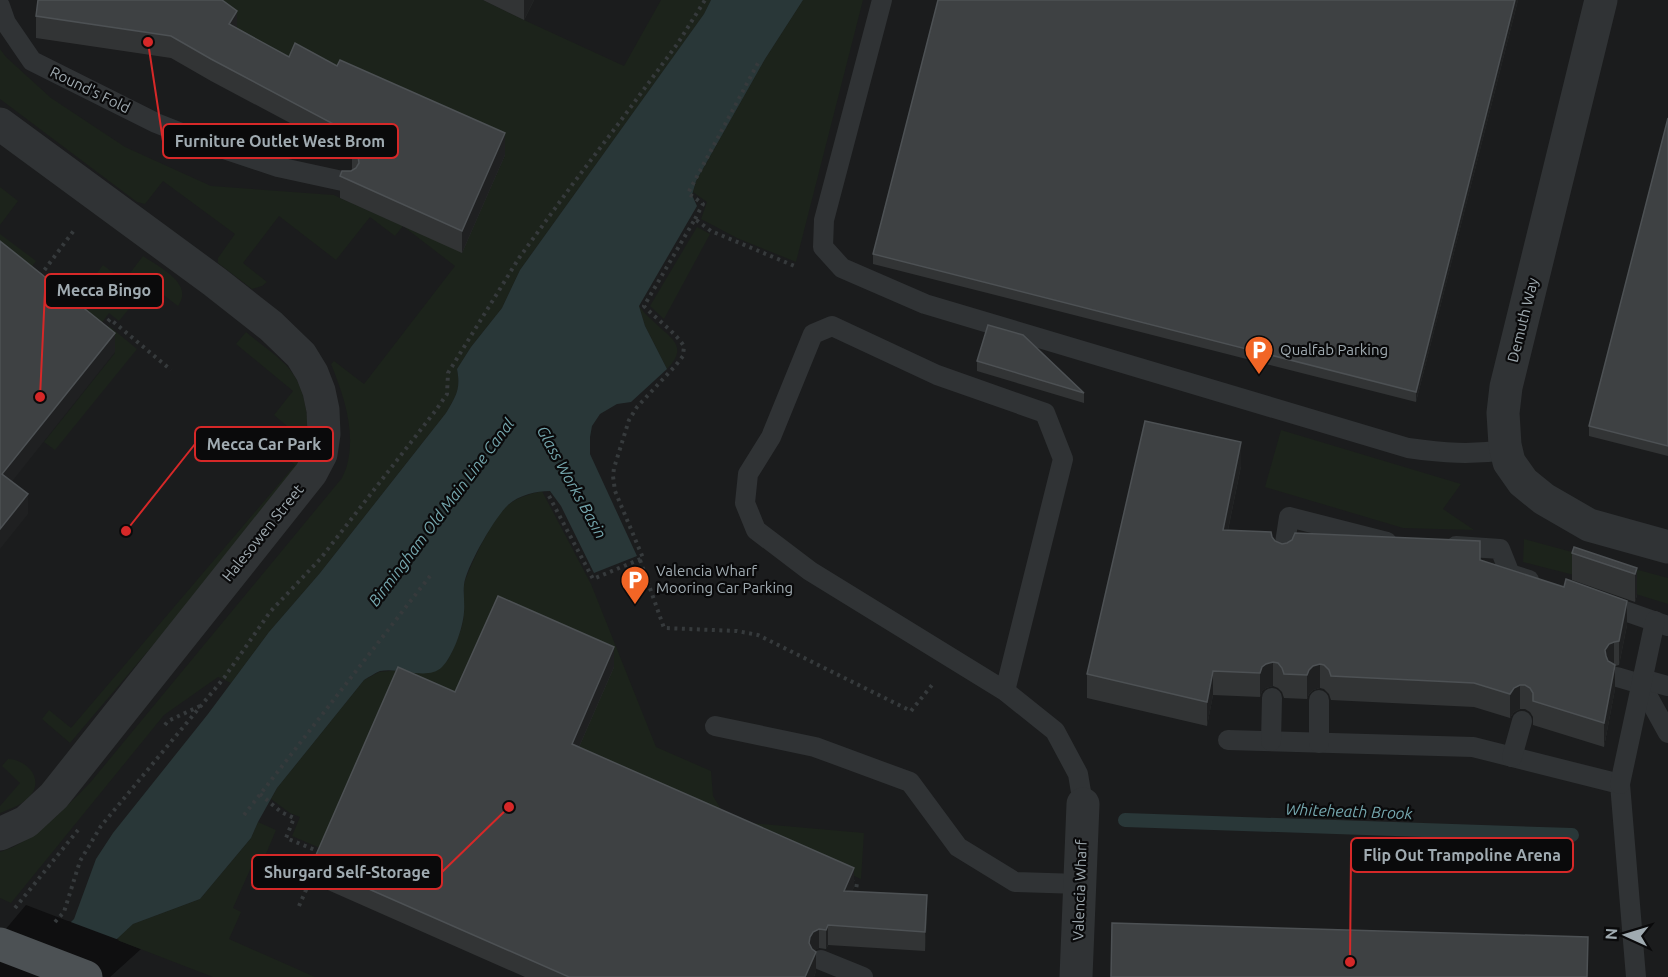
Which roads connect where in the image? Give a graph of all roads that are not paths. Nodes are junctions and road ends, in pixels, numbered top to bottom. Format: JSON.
{"nodes":[{"id":1,"x":882,"y":0,"type":"edge"},
{"id":2,"x":1601,"y":0,"type":"edge"},
{"id":3,"x":0,"y":6,"type":"edge"},
{"id":4,"x":0,"y":123,"type":"edge"},
{"id":5,"x":347,"y":182,"type":"edge"},
{"id":6,"x":1506,"y":450,"type":"junction"},
{"id":7,"x":1410,"y":543,"type":"edge"},
{"id":8,"x":1433,"y":545,"type":"edge"},
{"id":9,"x":1668,"y":547,"type":"edge"},
{"id":10,"x":1283,"y":556,"type":"edge"},
{"id":11,"x":1549,"y":586,"type":"edge"},
{"id":12,"x":1590,"y":599,"type":"edge"},
{"id":13,"x":1661,"y":623,"type":"edge"},
{"id":14,"x":1617,"y":677,"type":"edge"},
{"id":15,"x":1642,"y":681,"type":"junction"},
{"id":16,"x":1668,"y":686,"type":"edge"},
{"id":17,"x":1005,"y":691,"type":"junction"},
{"id":18,"x":1272,"y":698,"type":"dead end"},
{"id":19,"x":1319,"y":700,"type":"dead end"},
{"id":20,"x":1522,"y":721,"type":"dead end"},
{"id":21,"x":715,"y":726,"type":"dead end"},
{"id":22,"x":1668,"y":733,"type":"edge"},
{"id":23,"x":1228,"y":740,"type":"dead end"},
{"id":24,"x":1271,"y":741,"type":"junction"},
{"id":25,"x":1319,"y":743,"type":"junction"},
{"id":26,"x":1512,"y":757,"type":"junction"},
{"id":27,"x":1620,"y":784,"type":"junction"},
{"id":28,"x":1083,"y":804,"type":"joint"},
{"id":29,"x":0,"y":834,"type":"edge"},
{"id":30,"x":1080,"y":884,"type":"junction"},
{"id":31,"x":0,"y":944,"type":"edge"},
{"id":32,"x":821,"y":960,"type":"dead end"},
{"id":33,"x":86,"y":977,"type":"edge"},
{"id":34,"x":863,"y":977,"type":"edge"},
{"id":35,"x":1076,"y":977,"type":"edge"},
{"id":36,"x":1636,"y":977,"type":"edge"}],
"edges":[{"from":1,"to":6,"type":"lane"},
{"from":2,"to":6,"type":"street","name":"Demuth Way"},
{"from":3,"to":5,"type":"lane","name":"Round's Fold"},
{"from":4,"to":29,"type":"street","name":"Halesowen Street"},
{"from":6,"to":9,"type":"street","name":"Demuth Way"},
{"from":7,"to":10,"type":"lane"},
{"from":8,"to":11,"type":"lane"},
{"from":12,"to":13,"type":"lane"},
{"from":13,"to":15,"type":"lane"},
{"from":14,"to":15,"type":"lane"},
{"from":15,"to":16,"type":"lane"},
{"from":15,"to":22,"type":"lane"},
{"from":15,"to":27,"type":"lane"},
{"from":17,"to":17,"type":"lane"},
{"from":17,"to":28,"type":"lane"},
{"from":18,"to":24,"type":"lane"},
{"from":19,"to":25,"type":"lane"},
{"from":20,"to":26,"type":"lane"},
{"from":21,"to":30,"type":"lane"},
{"from":23,"to":24,"type":"lane"},
{"from":24,"to":25,"type":"lane"},
{"from":25,"to":26,"type":"lane"},
{"from":26,"to":27,"type":"lane"},
{"from":27,"to":36,"type":"lane"},
{"from":28,"to":30,"type":"street","name":"Valencia Wharf"},
{"from":30,"to":35,"type":"street","name":"Valencia Wharf"},
{"from":31,"to":33,"type":"main road"},
{"from":32,"to":34,"type":"lane"}]}
